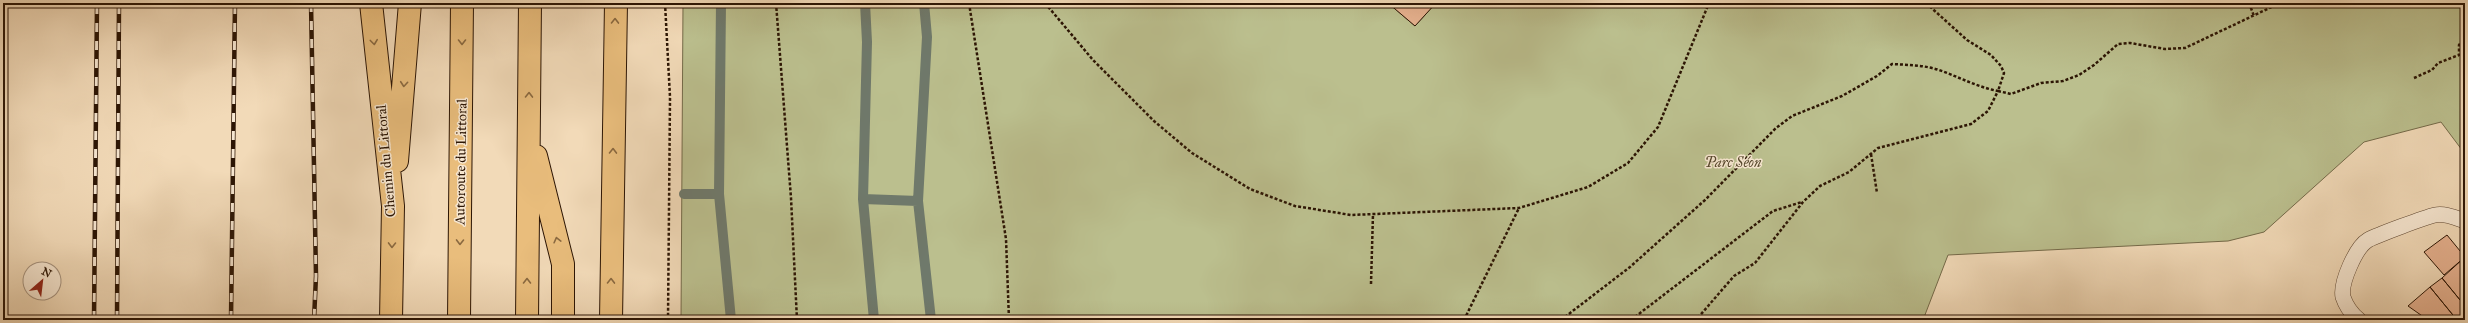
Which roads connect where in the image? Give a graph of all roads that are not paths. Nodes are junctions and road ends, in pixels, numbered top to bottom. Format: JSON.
{"nodes":[{"id":1,"x":371,"y":3,"type":"edge"},
{"id":2,"x":410,"y":3,"type":"edge"},
{"id":3,"x":462,"y":3,"type":"edge"},
{"id":4,"x":530,"y":3,"type":"edge"},
{"id":5,"x":616,"y":3,"type":"edge"},
{"id":6,"x":528,"y":124,"type":"junction"},
{"id":7,"x":393,"y":206,"type":"junction"},
{"id":8,"x":2465,"y":221,"type":"edge"},
{"id":9,"x":391,"y":320,"type":"edge"},
{"id":10,"x":459,"y":320,"type":"edge"},
{"id":11,"x":527,"y":320,"type":"edge"},
{"id":12,"x":563,"y":320,"type":"edge"},
{"id":13,"x":611,"y":320,"type":"edge"},
{"id":14,"x":2359,"y":320,"type":"edge"}],
"edges":[{"from":1,"to":7,"type":"main road","name":"Chemin du Littoral","one_way":true},
{"from":2,"to":7,"type":"main road","one_way":true},
{"from":3,"to":10,"type":"main road","name":"Autoroute du Littoral","one_way":true},
{"from":6,"to":4,"type":"main road","one_way":true},
{"from":13,"to":5,"type":"main road","one_way":true},
{"from":11,"to":6,"type":"main road","one_way":true},
{"from":12,"to":6,"type":"main road","one_way":true},
{"from":7,"to":9,"type":"main road","name":"Chemin du Littoral","one_way":true},
{"from":8,"to":14,"type":"lane"}]}
